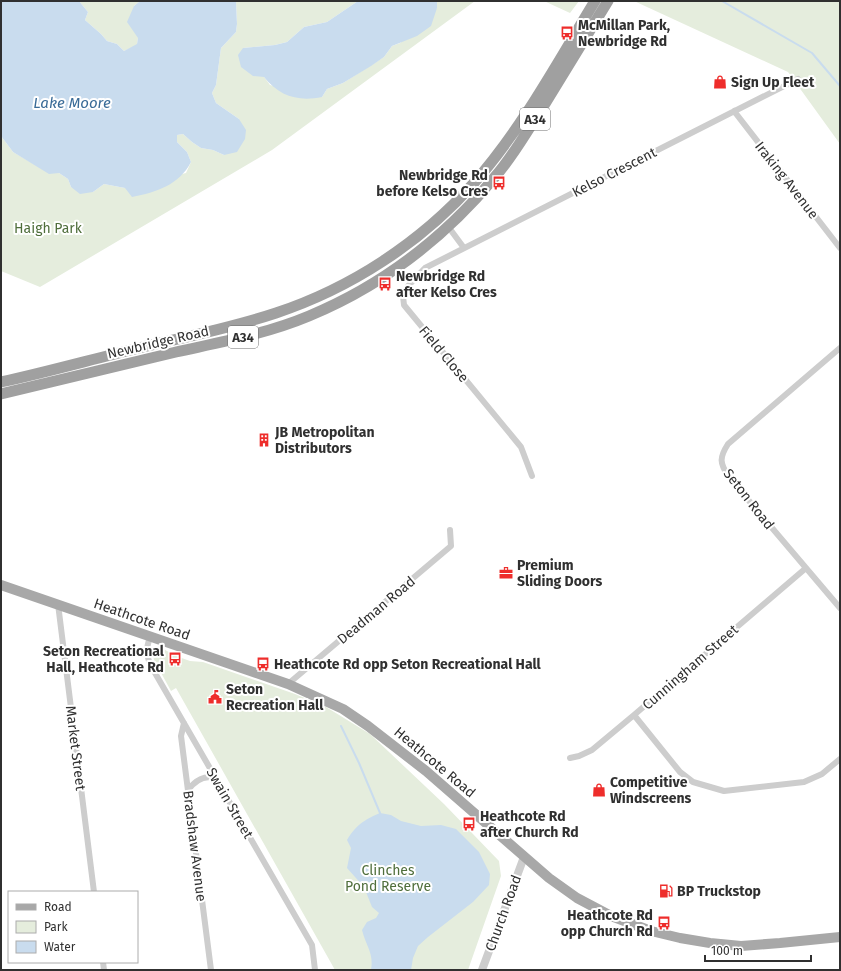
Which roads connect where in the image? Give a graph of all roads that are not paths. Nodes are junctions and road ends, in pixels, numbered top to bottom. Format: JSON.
{"nodes":[{"id":1,"x":595,"y":1,"type":"edge"},
{"id":2,"x":608,"y":1,"type":"edge"},
{"id":3,"x":798,"y":79,"type":"dead end"},
{"id":4,"x":734,"y":111,"type":"junction"},
{"id":5,"x":440,"y":216,"type":"junction"},
{"id":6,"x":449,"y":226,"type":"junction"},
{"id":7,"x":464,"y":248,"type":"junction"},
{"id":8,"x":840,"y":248,"type":"edge"},
{"id":9,"x":840,"y":348,"type":"edge"},
{"id":10,"x":1,"y":382,"type":"edge"},
{"id":11,"x":1,"y":394,"type":"edge"},
{"id":12,"x":532,"y":476,"type":"dead end"},
{"id":13,"x":450,"y":530,"type":"dead end"},
{"id":14,"x":806,"y":568,"type":"junction"},
{"id":15,"x":1,"y":584,"type":"edge"},
{"id":16,"x":58,"y":604,"type":"junction"},
{"id":17,"x":840,"y":608,"type":"edge"},
{"id":18,"x":150,"y":637,"type":"junction"},
{"id":19,"x":288,"y":684,"type":"junction"},
{"id":20,"x":634,"y":715,"type":"junction"},
{"id":21,"x":184,"y":723,"type":"junction"},
{"id":22,"x":570,"y":758,"type":"dead end"},
{"id":23,"x":840,"y":759,"type":"edge"},
{"id":24,"x":216,"y":779,"type":"junction"},
{"id":25,"x":188,"y":790,"type":"junction"},
{"id":26,"x":524,"y":857,"type":"junction"},
{"id":27,"x":94,"y":891,"type":"edge"},
{"id":28,"x":840,"y":937,"type":"edge"},
{"id":29,"x":211,"y":970,"type":"edge"},
{"id":30,"x":315,"y":970,"type":"edge"},
{"id":31,"x":482,"y":970,"type":"edge"}],
"edges":[{"from":1,"to":5,"type":"highway","name":"Newbridge Road","number":"A34"},
{"from":2,"to":6,"type":"highway","name":"Newbridge Road","number":"A34"},
{"from":3,"to":4,"type":"street","name":"Kelso Crescent"},
{"from":4,"to":7,"type":"street","name":"Kelso Crescent"},
{"from":4,"to":8,"type":"street","name":"Iraking Avenue"},
{"from":5,"to":6,"type":"street"},
{"from":5,"to":10,"type":"highway","name":"Newbridge Road","number":"A34"},
{"from":6,"to":7,"type":"street"},
{"from":6,"to":11,"type":"highway","name":"Newbridge Road","number":"A34"},
{"from":7,"to":12,"type":"street","name":"Field Close"},
{"from":9,"to":14,"type":"street","name":"Seton Road"},
{"from":13,"to":19,"type":"street","name":"Deadman Road"},
{"from":14,"to":17,"type":"street","name":"Seton Road"},
{"from":14,"to":20,"type":"street","name":"Cunningham Street"},
{"from":15,"to":16,"type":"main road","name":"Heathcote Road"},
{"from":16,"to":18,"type":"main road","name":"Heathcote Road"},
{"from":16,"to":27,"type":"street","name":"Market Street"},
{"from":18,"to":19,"type":"main road","name":"Heathcote Road"},
{"from":18,"to":21,"type":"street","name":"Swain Street"},
{"from":19,"to":26,"type":"main road","name":"Heathcote Road"},
{"from":20,"to":22,"type":"street","name":"Cunningham Street"},
{"from":20,"to":23,"type":"street"},
{"from":21,"to":24,"type":"street","name":"Swain Street"},
{"from":21,"to":25,"type":"street","name":"Bradshaw Avenue"},
{"from":24,"to":25,"type":"street"},
{"from":24,"to":30,"type":"street","name":"Swain Street"},
{"from":25,"to":29,"type":"street","name":"Bradshaw Avenue"},
{"from":26,"to":28,"type":"main road","name":"Heathcote Road"},
{"from":26,"to":31,"type":"street","name":"Church Road"}]}
